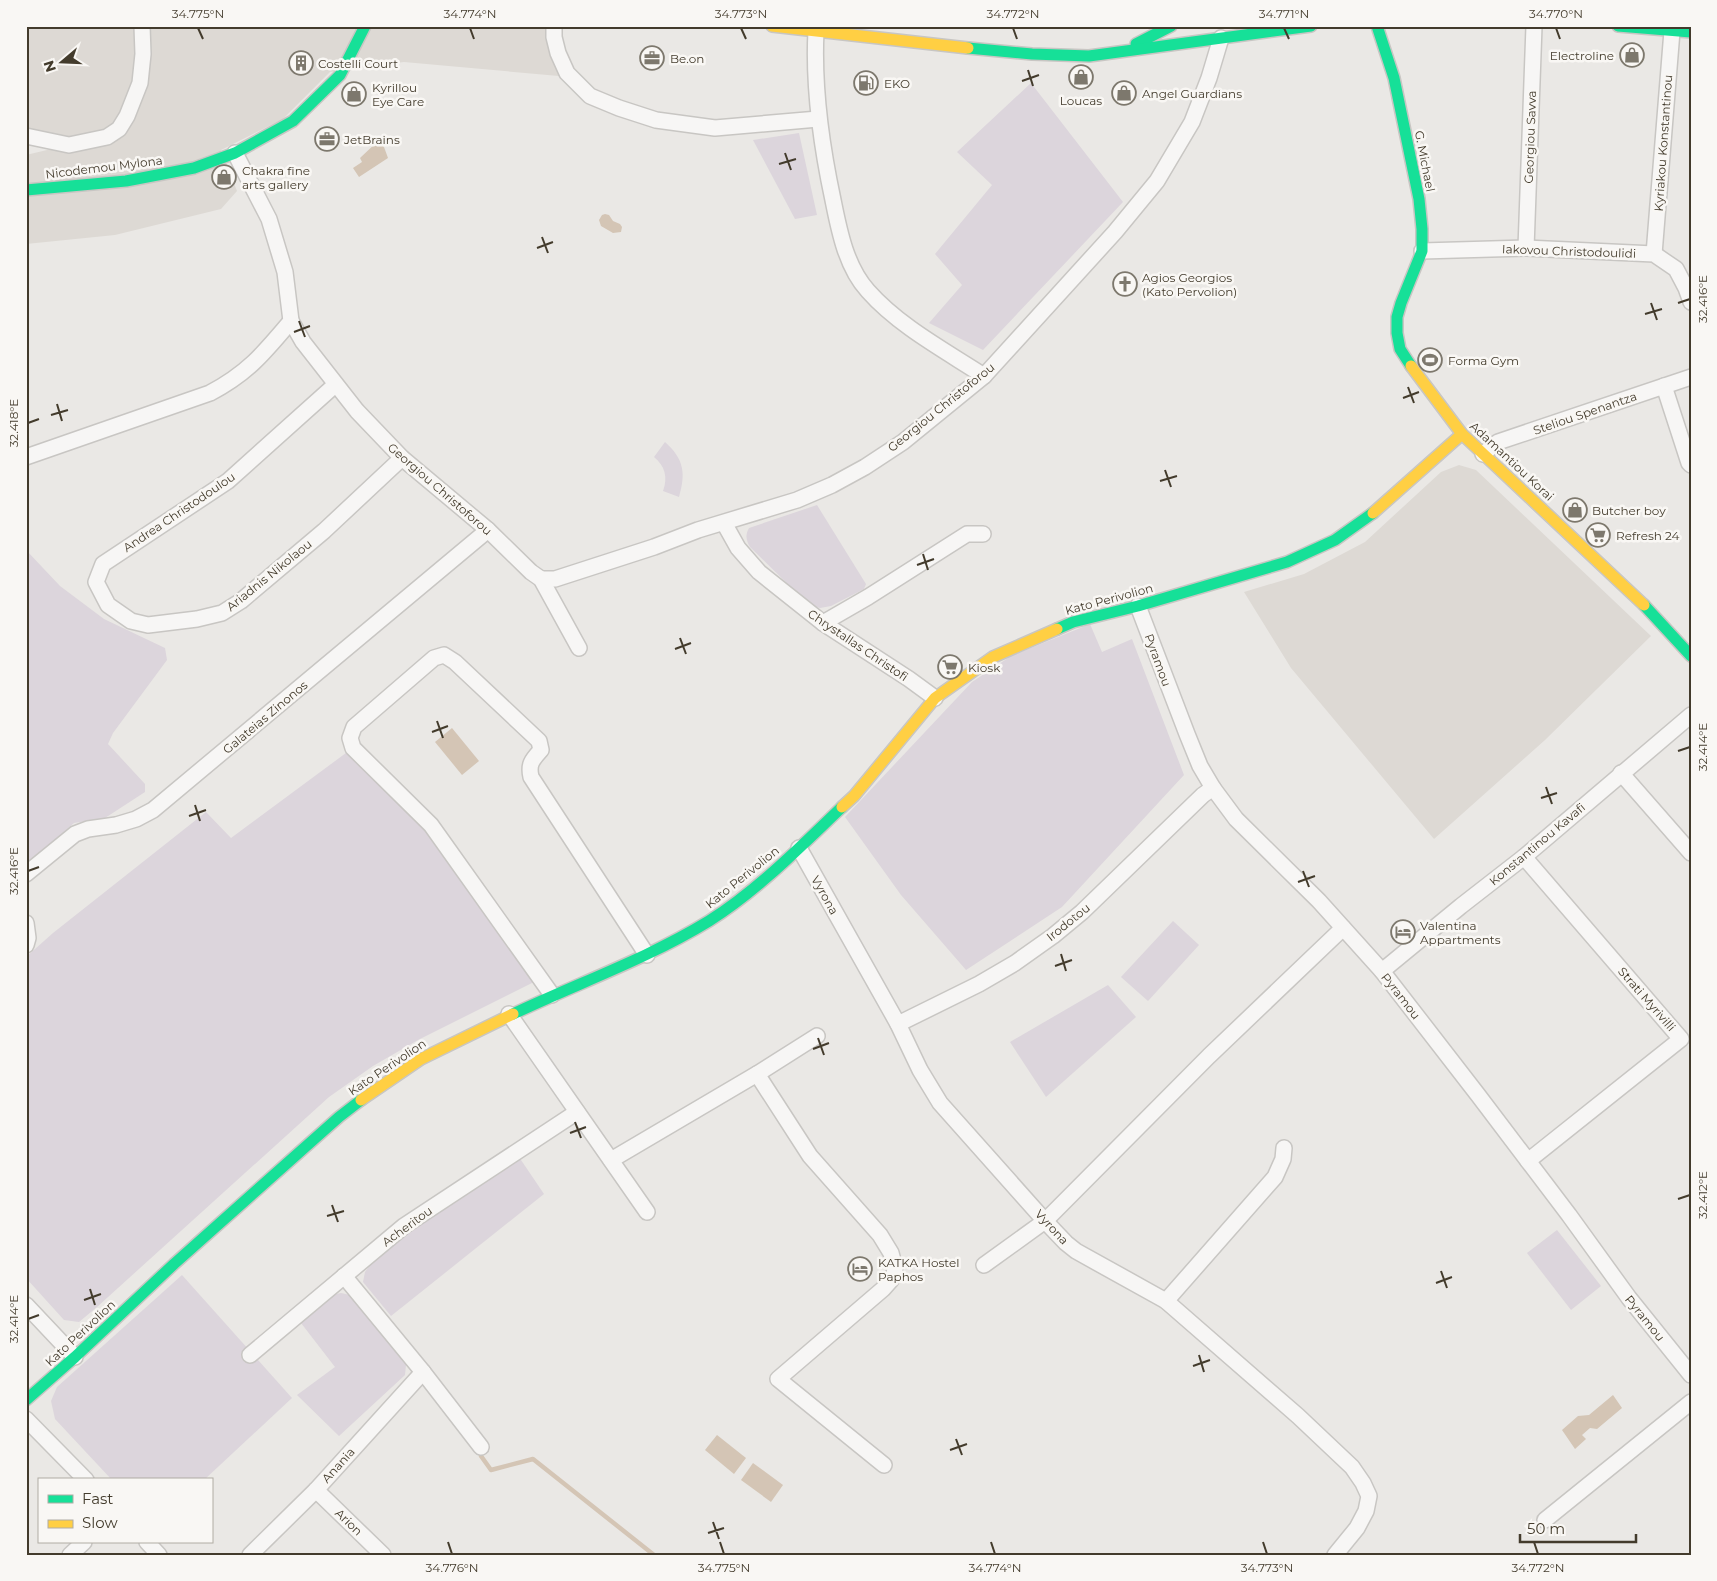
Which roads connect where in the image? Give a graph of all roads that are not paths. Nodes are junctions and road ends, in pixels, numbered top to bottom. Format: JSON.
{"nodes":[{"id":1,"x":142,"y":26,"type":"edge"},
{"id":2,"x":365,"y":26,"type":"edge"},
{"id":3,"x":554,"y":26,"type":"edge"},
{"id":4,"x":772,"y":26,"type":"edge"},
{"id":5,"x":1171,"y":26,"type":"edge"},
{"id":6,"x":1311,"y":26,"type":"edge"},
{"id":7,"x":1377,"y":26,"type":"edge"},
{"id":8,"x":1534,"y":26,"type":"edge"},
{"id":9,"x":1618,"y":26,"type":"edge"},
{"id":10,"x":816,"y":31,"type":"junction"},
{"id":11,"x":1672,"y":31,"type":"junction"},
{"id":12,"x":1222,"y":32,"type":"edge"},
{"id":13,"x":1691,"y":32,"type":"edge"},
{"id":14,"x":1393,"y":35,"type":"dead end"},
{"id":15,"x":1116,"y":54,"type":"junction"},
{"id":16,"x":1394,"y":78,"type":"junction"},
{"id":17,"x":818,"y":119,"type":"junction"},
{"id":18,"x":26,"y":136,"type":"edge"},
{"id":19,"x":235,"y":153,"type":"junction"},
{"id":20,"x":26,"y":190,"type":"edge"},
{"id":21,"x":1526,"y":248,"type":"junction"},
{"id":22,"x":1422,"y":250,"type":"junction"},
{"id":23,"x":1654,"y":254,"type":"junction"},
{"id":24,"x":1691,"y":302,"type":"edge"},
{"id":25,"x":291,"y":321,"type":"junction"},
{"id":26,"x":984,"y":376,"type":"junction"},
{"id":27,"x":1691,"y":377,"type":"edge"},
{"id":28,"x":335,"y":385,"type":"junction"},
{"id":29,"x":1664,"y":386,"type":"junction"},
{"id":30,"x":1462,"y":434,"type":"junction"},
{"id":31,"x":1483,"y":454,"type":"junction"},
{"id":32,"x":26,"y":456,"type":"edge"},
{"id":33,"x":402,"y":458,"type":"junction"},
{"id":34,"x":1691,"y":465,"type":"edge"},
{"id":35,"x":724,"y":523,"type":"junction"},
{"id":36,"x":488,"y":530,"type":"junction"},
{"id":37,"x":983,"y":534,"type":"dead end"},
{"id":38,"x":541,"y":579,"type":"junction"},
{"id":39,"x":96,"y":582,"type":"joint"},
{"id":40,"x":1138,"y":606,"type":"junction"},
{"id":41,"x":823,"y":623,"type":"junction"},
{"id":42,"x":579,"y":648,"type":"dead end"},
{"id":43,"x":1691,"y":656,"type":"edge"},
{"id":44,"x":935,"y":698,"type":"junction"},
{"id":45,"x":1691,"y":716,"type":"edge"},
{"id":46,"x":1621,"y":773,"type":"junction"},
{"id":47,"x":1213,"y":788,"type":"junction"},
{"id":48,"x":799,"y":848,"type":"junction"},
{"id":49,"x":1691,"y":853,"type":"edge"},
{"id":50,"x":1524,"y":857,"type":"junction"},
{"id":51,"x":26,"y":874,"type":"edge"},
{"id":52,"x":26,"y":923,"type":"edge"},
{"id":53,"x":1343,"y":928,"type":"junction"},
{"id":54,"x":26,"y":945,"type":"edge"},
{"id":55,"x":647,"y":955,"type":"junction"},
{"id":56,"x":1382,"y":971,"type":"junction"},
{"id":57,"x":552,"y":995,"type":"junction"},
{"id":58,"x":509,"y":1014,"type":"junction"},
{"id":59,"x":898,"y":1024,"type":"junction"},
{"id":60,"x":818,"y":1036,"type":"dead end"},
{"id":61,"x":757,"y":1074,"type":"junction"},
{"id":62,"x":577,"y":1112,"type":"junction"},
{"id":63,"x":1284,"y":1148,"type":"dead end"},
{"id":64,"x":611,"y":1160,"type":"junction"},
{"id":65,"x":1528,"y":1161,"type":"junction"},
{"id":66,"x":647,"y":1212,"type":"dead end"},
{"id":67,"x":1046,"y":1221,"type":"junction"},
{"id":68,"x":984,"y":1265,"type":"dead end"},
{"id":69,"x":344,"y":1276,"type":"junction"},
{"id":70,"x":1166,"y":1301,"type":"junction"},
{"id":71,"x":26,"y":1305,"type":"edge"},
{"id":72,"x":250,"y":1355,"type":"dead end"},
{"id":73,"x":75,"y":1357,"type":"junction"},
{"id":74,"x":423,"y":1372,"type":"junction"},
{"id":75,"x":1691,"y":1375,"type":"edge"},
{"id":76,"x":26,"y":1400,"type":"edge"},
{"id":77,"x":1691,"y":1402,"type":"edge"},
{"id":78,"x":26,"y":1419,"type":"edge"},
{"id":79,"x":481,"y":1448,"type":"dead end"},
{"id":80,"x":884,"y":1465,"type":"dead end"},
{"id":81,"x":84,"y":1478,"type":"edge"},
{"id":82,"x":316,"y":1490,"type":"junction"},
{"id":83,"x":1545,"y":1520,"type":"dead end"},
{"id":84,"x":82,"y":1544,"type":"edge"},
{"id":85,"x":149,"y":1544,"type":"edge"},
{"id":86,"x":70,"y":1555,"type":"edge"},
{"id":87,"x":159,"y":1555,"type":"edge"},
{"id":88,"x":250,"y":1555,"type":"edge"},
{"id":89,"x":383,"y":1555,"type":"edge"},
{"id":90,"x":1335,"y":1555,"type":"edge"}],
"edges":[{"from":1,"to":18,"type":"street"},
{"from":2,"to":19,"type":"main road","name":"Nicodemou Mylona"},
{"from":3,"to":17,"type":"street"},
{"from":4,"to":10,"type":"main road"},
{"from":5,"to":15,"type":"main road"},
{"from":6,"to":12,"type":"main road"},
{"from":7,"to":16,"type":"main road","name":"G. Michael"},
{"from":8,"to":21,"type":"street","name":"Georgiou Savva"},
{"from":9,"to":11,"type":"main road"},
{"from":10,"to":15,"type":"main road"},
{"from":10,"to":17,"type":"street"},
{"from":11,"to":13,"type":"main road"},
{"from":11,"to":23,"type":"street","name":"Kyriakou Konstantinou"},
{"from":12,"to":15,"type":"main road"},
{"from":12,"to":26,"type":"street","name":"Georgiou Christoforou"},
{"from":14,"to":16,"type":"main road","name":"G. Michael"},
{"from":16,"to":22,"type":"main road","name":"G. Michael"},
{"from":17,"to":26,"type":"street"},
{"from":19,"to":20,"type":"main road","name":"Nicodemou Mylona"},
{"from":19,"to":25,"type":"street","name":"Georgiou Christoforou"},
{"from":21,"to":22,"type":"street","name":"Iakovou Christodoulidi"},
{"from":21,"to":23,"type":"street","name":"Iakovou Christodoulidi"},
{"from":22,"to":30,"type":"main road","name":"Adamantiou Korai"},
{"from":23,"to":24,"type":"street","name":"Iakovou Christodoulidi"},
{"from":25,"to":28,"type":"street","name":"Georgiou Christoforou"},
{"from":25,"to":32,"type":"street"},
{"from":26,"to":35,"type":"street","name":"Georgiou Christoforou"},
{"from":27,"to":29,"type":"street","name":"Steliou Spenantza"},
{"from":28,"to":33,"type":"street","name":"Georgiou Christoforou"},
{"from":28,"to":39,"type":"street","name":"Andrea Christodoulou"},
{"from":29,"to":31,"type":"street","name":"Steliou Spenantza"},
{"from":29,"to":34,"type":"street"},
{"from":30,"to":31,"type":"main road","name":"Adamantiou Korai"},
{"from":30,"to":40,"type":"main road","name":"Kato Perivolion"},
{"from":31,"to":43,"type":"main road","name":"Adamantiou Korai"},
{"from":33,"to":36,"type":"street","name":"Georgiou Christoforou"},
{"from":33,"to":39,"type":"street","name":"Ariadnis Nikolaou"},
{"from":35,"to":38,"type":"street","name":"Georgiou Christoforou"},
{"from":35,"to":41,"type":"street","name":"Chrystallas Christofi"},
{"from":36,"to":38,"type":"street","name":"Georgiou Christoforou"},
{"from":36,"to":51,"type":"street","name":"Galateias Zinonos"},
{"from":37,"to":41,"type":"street"},
{"from":38,"to":42,"type":"street","name":"Georgiou Christoforou"},
{"from":40,"to":44,"type":"main road","name":"Kato Perivolion"},
{"from":40,"to":47,"type":"street","name":"Pyramou"},
{"from":41,"to":44,"type":"street","name":"Chrystallas Christofi"},
{"from":44,"to":48,"type":"main road","name":"Kato Perivolion"},
{"from":45,"to":46,"type":"street","name":"Konstantinou Kavafi"},
{"from":46,"to":49,"type":"street"},
{"from":46,"to":50,"type":"street","name":"Konstantinou Kavafi"},
{"from":47,"to":53,"type":"street","name":"Pyramou"},
{"from":47,"to":59,"type":"street","name":"Irodotou"},
{"from":48,"to":55,"type":"main road","name":"Kato Perivolion"},
{"from":48,"to":59,"type":"street","name":"Vyrona"},
{"from":50,"to":56,"type":"street","name":"Konstantinou Kavafi"},
{"from":50,"to":65,"type":"street","name":"Strati Myrivilli"},
{"from":52,"to":54,"type":"street"},
{"from":53,"to":56,"type":"street","name":"Pyramou"},
{"from":53,"to":67,"type":"street"},
{"from":55,"to":57,"type":"main road","name":"Kato Perivolion"},
{"from":55,"to":57,"type":"street"},
{"from":56,"to":65,"type":"street","name":"Pyramou"},
{"from":57,"to":58,"type":"main road","name":"Kato Perivolion"},
{"from":58,"to":62,"type":"street"},
{"from":58,"to":73,"type":"main road","name":"Kato Perivolion"},
{"from":59,"to":67,"type":"street","name":"Vyrona"},
{"from":60,"to":61,"type":"street"},
{"from":61,"to":64,"type":"street"},
{"from":61,"to":80,"type":"street"},
{"from":62,"to":64,"type":"street"},
{"from":62,"to":69,"type":"street","name":"Acheritou"},
{"from":63,"to":70,"type":"street"},
{"from":64,"to":66,"type":"street"},
{"from":65,"to":75,"type":"street","name":"Pyramou"},
{"from":67,"to":68,"type":"street"},
{"from":67,"to":70,"type":"street","name":"Vyrona"},
{"from":69,"to":72,"type":"street","name":"Acheritou"},
{"from":69,"to":74,"type":"street"},
{"from":70,"to":90,"type":"street","name":"Vyrona"},
{"from":71,"to":73,"type":"street"},
{"from":73,"to":76,"type":"main road","name":"Kato Perivolion"},
{"from":74,"to":79,"type":"street"},
{"from":74,"to":82,"type":"street","name":"Anania"},
{"from":77,"to":83,"type":"street"},
{"from":78,"to":81,"type":"street"},
{"from":82,"to":88,"type":"street","name":"Anania"},
{"from":82,"to":89,"type":"street","name":"Arion"},
{"from":84,"to":86,"type":"street"},
{"from":85,"to":87,"type":"street"}]}
